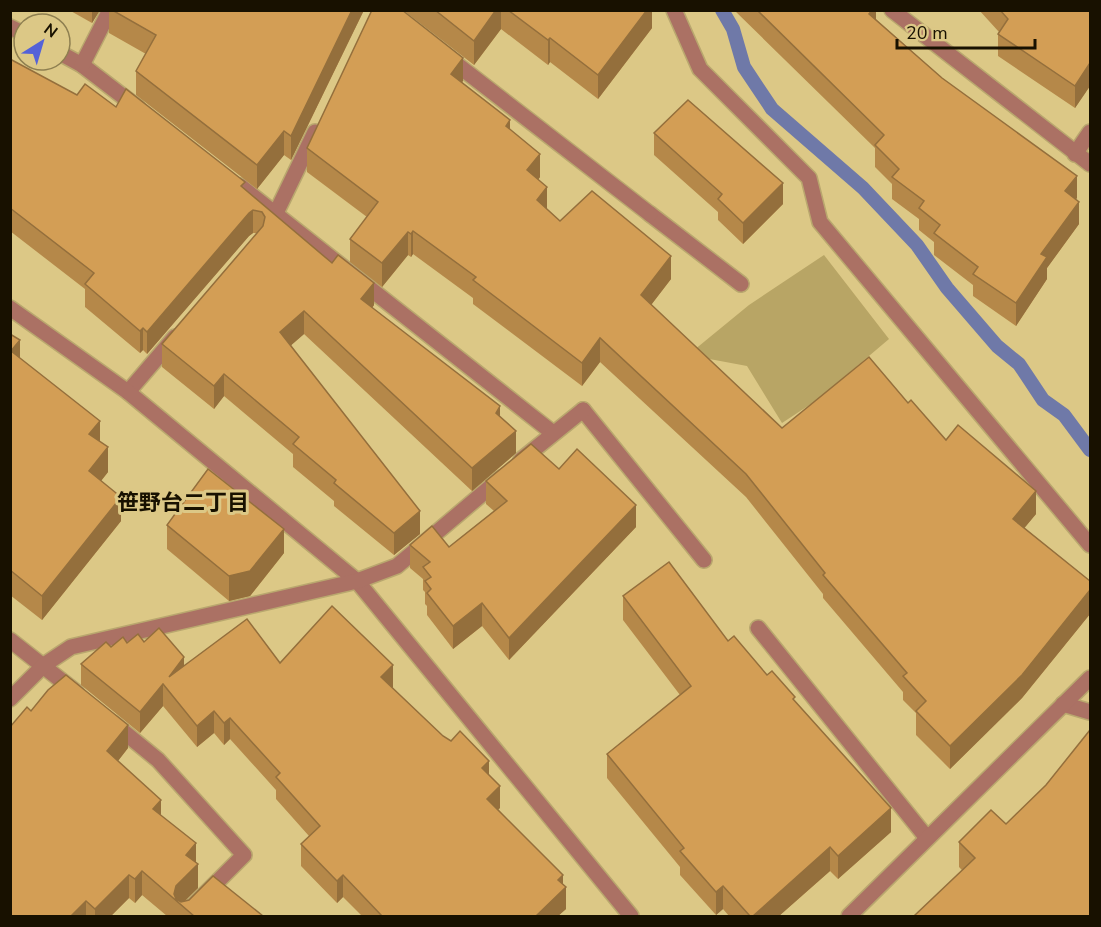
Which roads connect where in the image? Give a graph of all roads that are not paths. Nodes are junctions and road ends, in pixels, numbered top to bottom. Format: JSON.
{"nodes":[{"id":1,"x":110,"y":10,"type":"edge"},
{"id":2,"x":674,"y":10,"type":"edge"},
{"id":3,"x":892,"y":10,"type":"edge"},
{"id":4,"x":434,"y":47,"type":"edge"},
{"id":5,"x":72,"y":60,"type":"edge"},
{"id":6,"x":82,"y":65,"type":"junction"},
{"id":7,"x":147,"y":114,"type":"edge"},
{"id":8,"x":322,"y":117,"type":"edge"},
{"id":9,"x":1090,"y":132,"type":"edge"},
{"id":10,"x":1075,"y":154,"type":"junction"},
{"id":11,"x":1090,"y":164,"type":"edge"},
{"id":12,"x":230,"y":178,"type":"edge"},
{"id":13,"x":276,"y":213,"type":"junction"},
{"id":14,"x":741,"y":284,"type":"dead end"},
{"id":15,"x":10,"y":308,"type":"edge"},
{"id":16,"x":189,"y":321,"type":"edge"},
{"id":17,"x":129,"y":392,"type":"junction"},
{"id":18,"x":554,"y":433,"type":"junction"},
{"id":19,"x":1090,"y":545,"type":"edge"},
{"id":20,"x":704,"y":560,"type":"dead end"},
{"id":21,"x":357,"y":581,"type":"junction"},
{"id":22,"x":758,"y":628,"type":"dead end"},
{"id":23,"x":10,"y":640,"type":"edge"},
{"id":24,"x":44,"y":665,"type":"junction"},
{"id":25,"x":1090,"y":678,"type":"edge"},
{"id":26,"x":10,"y":699,"type":"edge"},
{"id":27,"x":88,"y":702,"type":"edge"},
{"id":28,"x":1064,"y":704,"type":"junction"},
{"id":29,"x":1090,"y":712,"type":"edge"},
{"id":30,"x":105,"y":716,"type":"edge"},
{"id":31,"x":927,"y":838,"type":"junction"},
{"id":32,"x":623,"y":914,"type":"edge"},
{"id":33,"x":183,"y":916,"type":"edge"},
{"id":34,"x":849,"y":916,"type":"edge"}],
"edges":[{"from":1,"to":6,"type":"street"},
{"from":2,"to":19,"type":"street"},
{"from":3,"to":10,"type":"street"},
{"from":4,"to":14,"type":"street"},
{"from":5,"to":6,"type":"street"},
{"from":6,"to":7,"type":"street"},
{"from":8,"to":13,"type":"street"},
{"from":9,"to":10,"type":"street"},
{"from":10,"to":11,"type":"street"},
{"from":12,"to":13,"type":"street"},
{"from":13,"to":18,"type":"street"},
{"from":15,"to":17,"type":"street"},
{"from":16,"to":17,"type":"street"},
{"from":17,"to":21,"type":"street"},
{"from":18,"to":20,"type":"street"},
{"from":18,"to":21,"type":"street"},
{"from":21,"to":24,"type":"street"},
{"from":21,"to":32,"type":"street"},
{"from":22,"to":31,"type":"street"},
{"from":23,"to":24,"type":"street"},
{"from":24,"to":26,"type":"street"},
{"from":24,"to":27,"type":"street"},
{"from":25,"to":28,"type":"street"},
{"from":28,"to":29,"type":"street"},
{"from":28,"to":31,"type":"street"},
{"from":30,"to":33,"type":"street"},
{"from":31,"to":34,"type":"street"}]}
